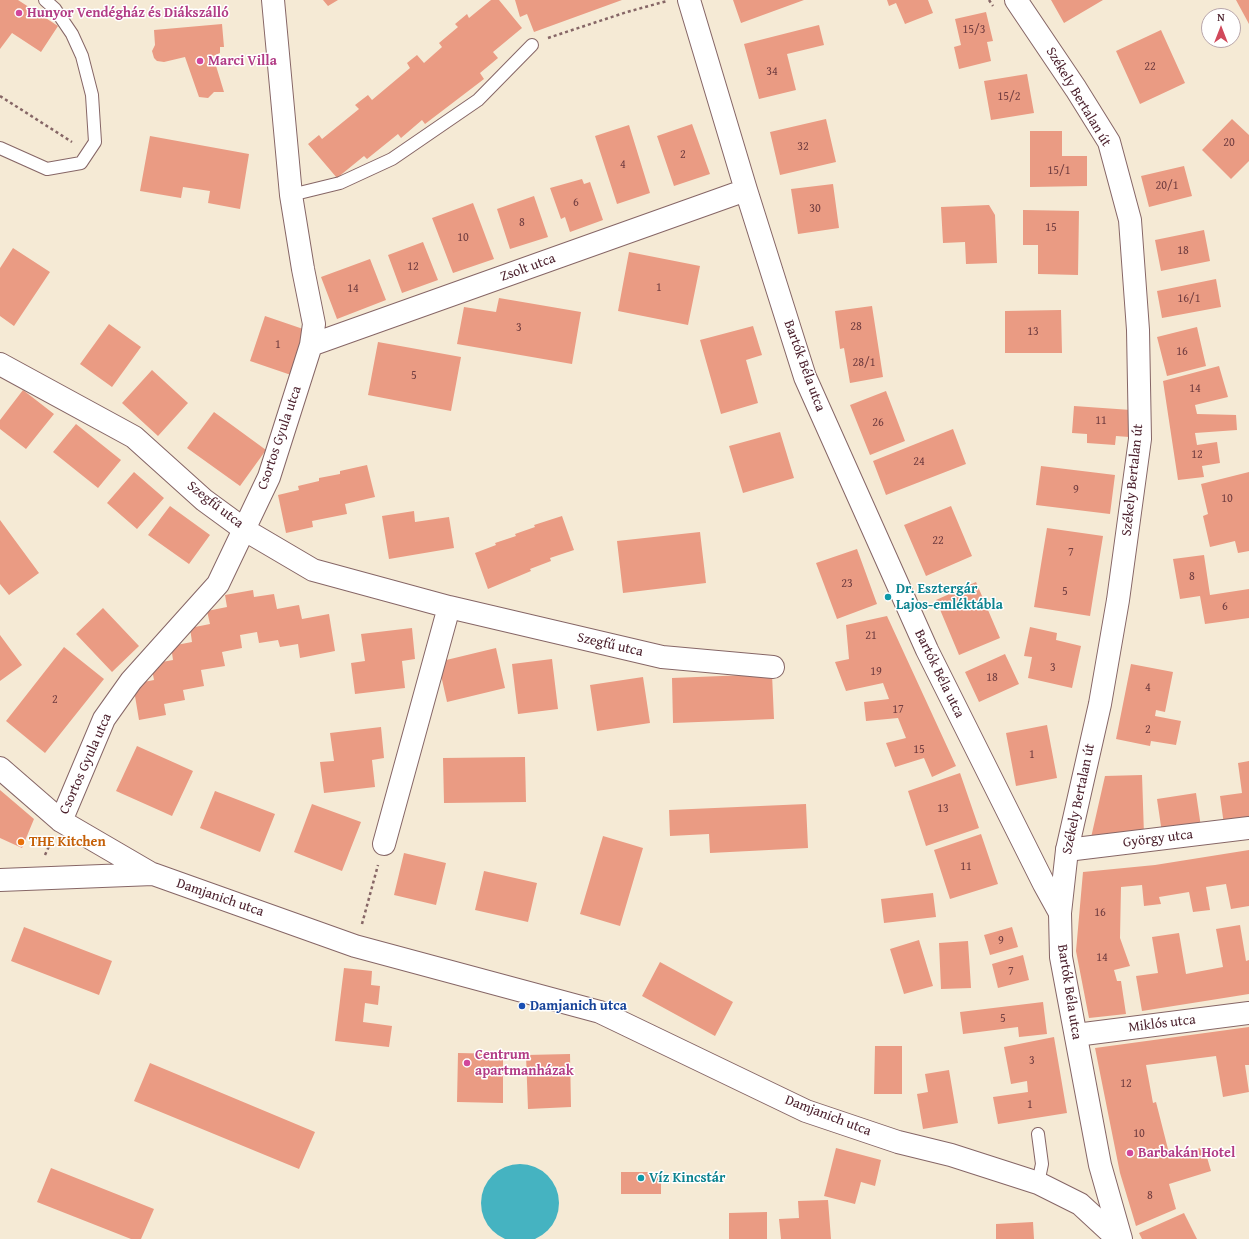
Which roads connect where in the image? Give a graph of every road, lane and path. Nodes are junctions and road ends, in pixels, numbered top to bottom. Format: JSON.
{"nodes":[{"id":1,"x":46,"y":0,"type":"edge"},
{"id":2,"x":273,"y":0,"type":"edge"},
{"id":3,"x":689,"y":0,"type":"edge"},
{"id":4,"x":989,"y":0,"type":"edge"},
{"id":5,"x":1016,"y":0,"type":"edge"},
{"id":6,"x":660,"y":3,"type":"dead end"},
{"id":7,"x":996,"y":12,"type":"dead end"},
{"id":8,"x":532,"y":45,"type":"joint"},
{"id":9,"x":0,"y":96,"type":"edge"},
{"id":10,"x":75,"y":144,"type":"dead end"},
{"id":11,"x":0,"y":148,"type":"edge"},
{"id":12,"x":746,"y":190,"type":"junction"},
{"id":13,"x":291,"y":196,"type":"junction"},
{"id":14,"x":311,"y":345,"type":"junction"},
{"id":15,"x":0,"y":364,"type":"edge"},
{"id":16,"x":246,"y":530,"type":"junction"},
{"id":17,"x":448,"y":607,"type":"junction"},
{"id":18,"x":773,"y":667,"type":"dead end"},
{"id":19,"x":0,"y":768,"type":"edge"},
{"id":20,"x":61,"y":821,"type":"junction"},
{"id":21,"x":1249,"y":828,"type":"edge"},
{"id":22,"x":384,"y":844,"type":"joint"},
{"id":23,"x":1067,"y":850,"type":"junction"},
{"id":24,"x":153,"y":874,"type":"junction"},
{"id":25,"x":0,"y":880,"type":"edge"},
{"id":26,"x":1060,"y":913,"type":"junction"},
{"id":27,"x":356,"y":946,"type":"junction"},
{"id":28,"x":1249,"y":1013,"type":"edge"},
{"id":29,"x":1076,"y":1035,"type":"junction"},
{"id":30,"x":1038,"y":1134,"type":"dead end"},
{"id":31,"x":1038,"y":1183,"type":"junction"},
{"id":32,"x":1118,"y":1239,"type":"edge"},
{"id":33,"x":1121,"y":1239,"type":"edge"}],
"edges":[{"from":1,"to":11,"type":"lane"},
{"from":2,"to":13,"type":"street","name":"Csortos Gyula utca"},
{"from":3,"to":12,"type":"street","name":"Bartók Béla utca"},
{"from":4,"to":7,"type":"path"},
{"from":5,"to":23,"type":"street","name":"Székely Bertalan út"},
{"from":6,"to":8,"type":"path"},
{"from":8,"to":13,"type":"lane"},
{"from":9,"to":10,"type":"path"},
{"from":12,"to":14,"type":"street","name":"Zsolt utca"},
{"from":12,"to":26,"type":"street","name":"Bartók Béla utca"},
{"from":13,"to":14,"type":"street","name":"Csortos Gyula utca"},
{"from":14,"to":16,"type":"street","name":"Csortos Gyula utca"},
{"from":15,"to":16,"type":"street","name":"Szegfű utca"},
{"from":16,"to":17,"type":"street","name":"Szegfű utca"},
{"from":16,"to":20,"type":"street","name":"Csortos Gyula utca"},
{"from":17,"to":18,"type":"street","name":"Szegfű utca"},
{"from":17,"to":22,"type":"street"},
{"from":19,"to":20,"type":"street"},
{"from":20,"to":24,"type":"street"},
{"from":21,"to":23,"type":"street","name":"György utca"},
{"from":22,"to":27,"type":"path"},
{"from":23,"to":26,"type":"street","name":"Székely Bertalan út"},
{"from":24,"to":25,"type":"street","name":"Damjanich utca"},
{"from":24,"to":27,"type":"street","name":"Damjanich utca"},
{"from":26,"to":29,"type":"street","name":"Bartók Béla utca"},
{"from":27,"to":31,"type":"street","name":"Damjanich utca"},
{"from":28,"to":29,"type":"street","name":"Miklós utca"},
{"from":29,"to":33,"type":"street","name":"Bartók Béla utca"},
{"from":30,"to":31,"type":"lane"},
{"from":31,"to":32,"type":"street","name":"Damjanich utca"}]}
